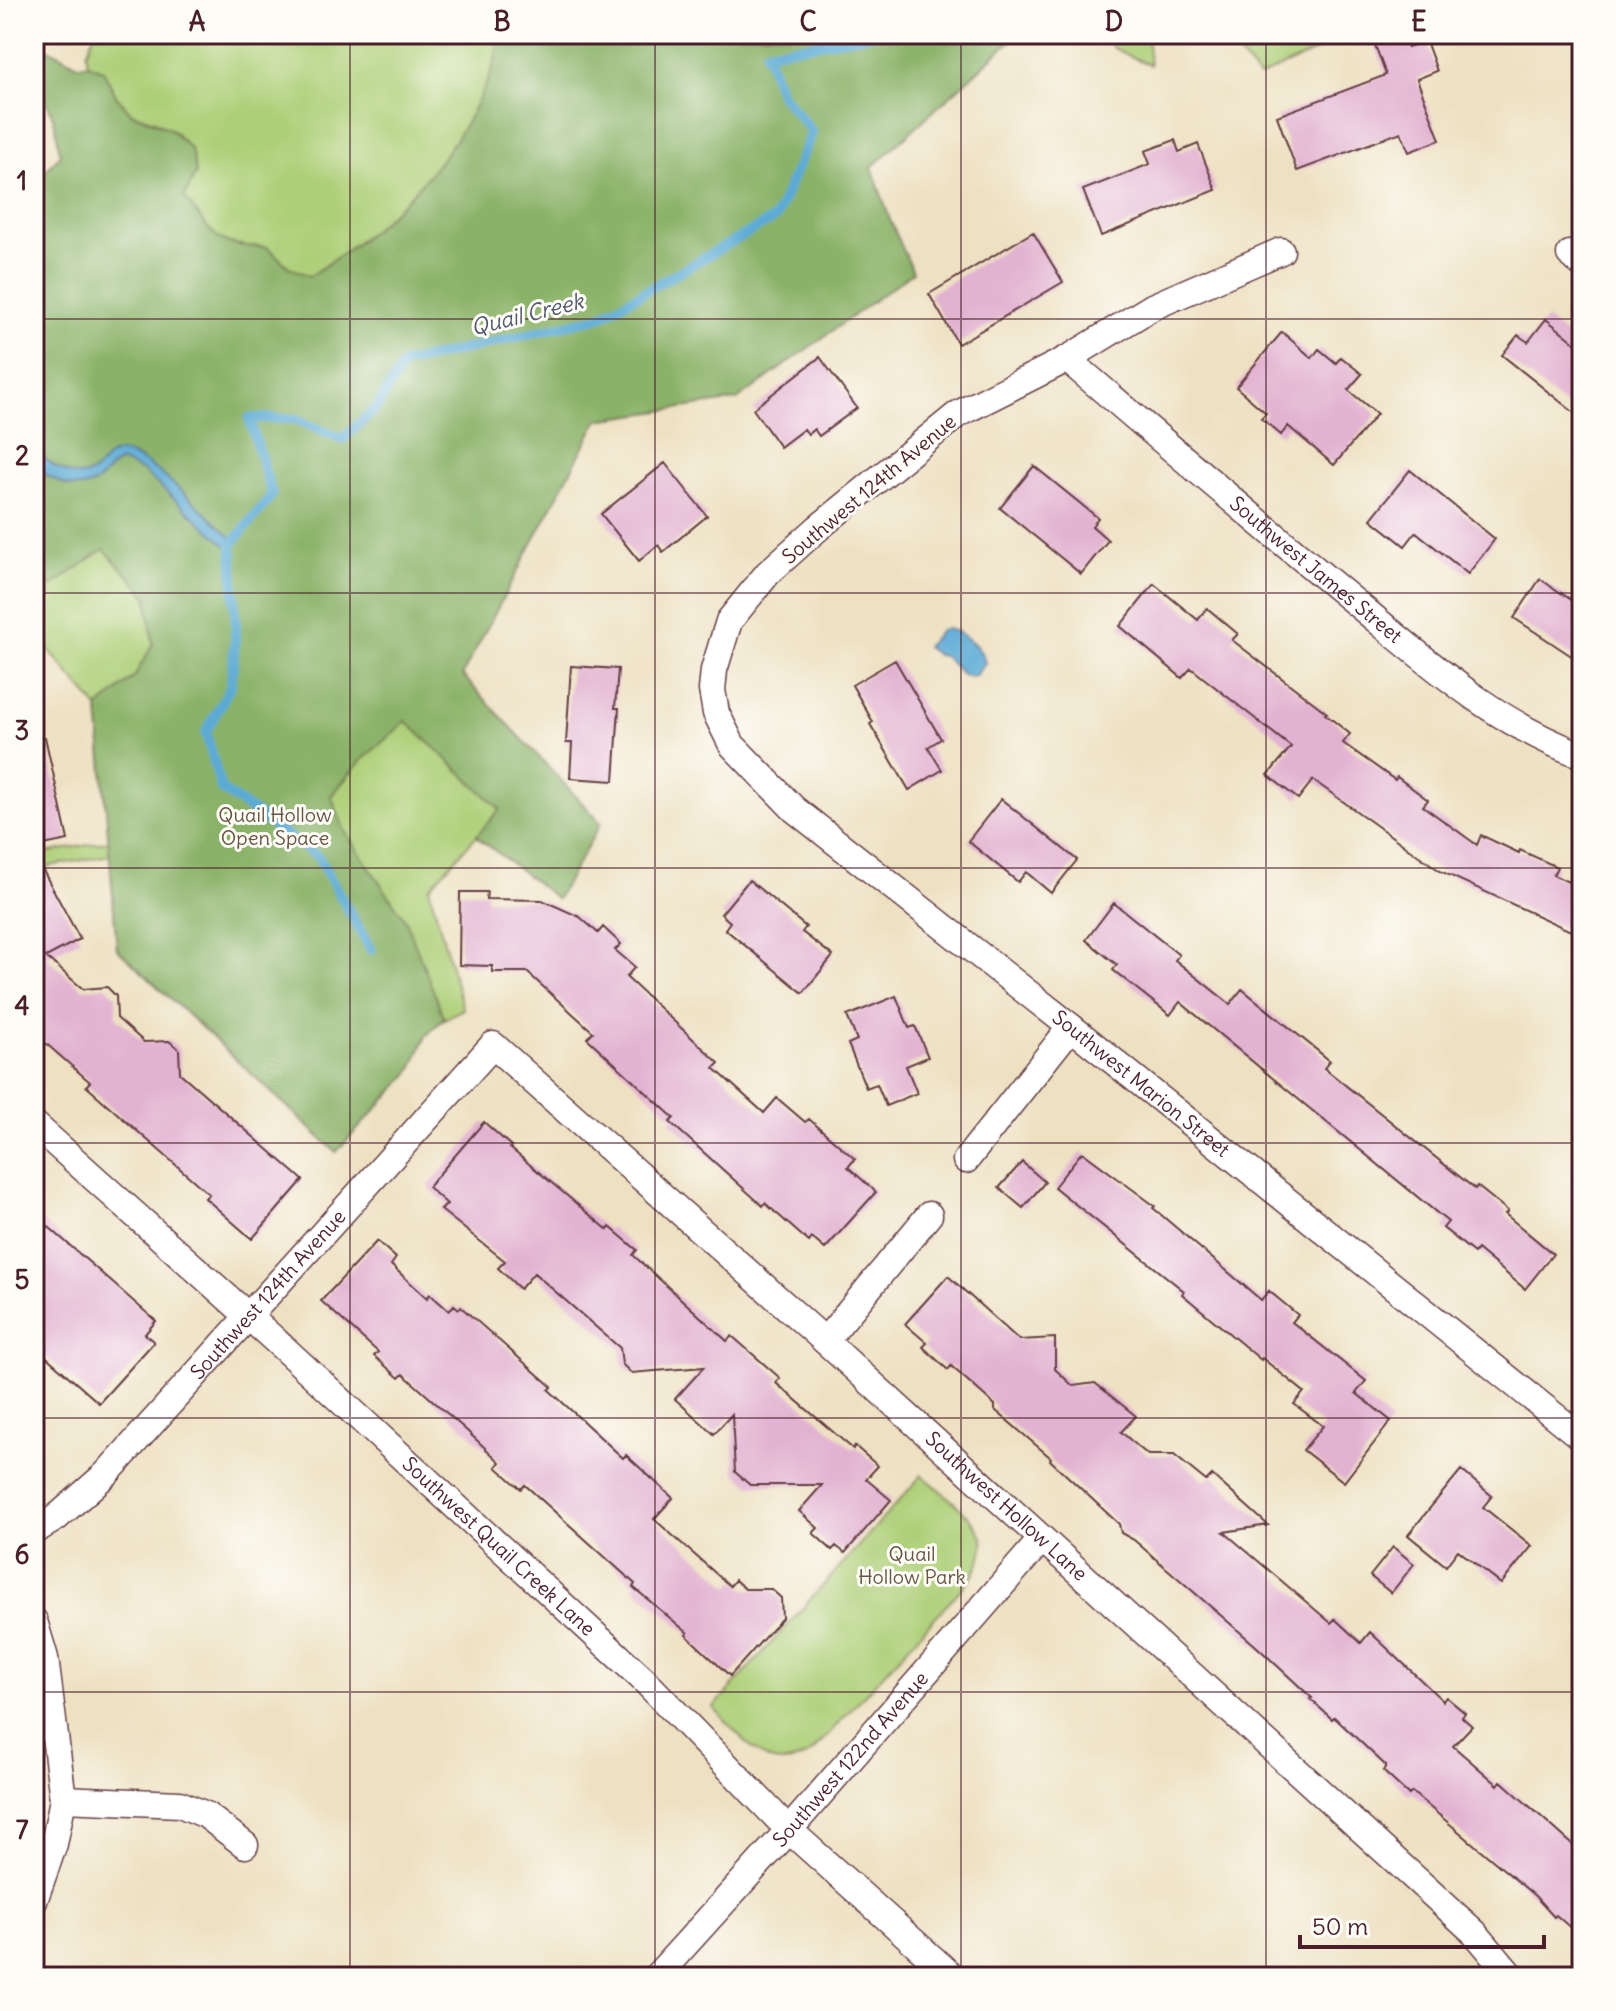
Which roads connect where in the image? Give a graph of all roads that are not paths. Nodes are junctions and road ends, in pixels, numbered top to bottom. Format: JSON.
{"nodes":[{"id":1,"x":1281,"y":251,"type":"dead end"},
{"id":2,"x":1067,"y":359,"type":"junction"},
{"id":3,"x":716,"y":713,"type":"joint"},
{"id":4,"x":1582,"y":755,"type":"edge"},
{"id":5,"x":1071,"y":1027,"type":"junction"},
{"id":6,"x":493,"y":1045,"type":"joint"},
{"id":7,"x":34,"y":1124,"type":"edge"},
{"id":8,"x":966,"y":1160,"type":"dead end"},
{"id":9,"x":929,"y":1215,"type":"dead end"},
{"id":10,"x":248,"y":1316,"type":"junction"},
{"id":11,"x":825,"y":1341,"type":"junction"},
{"id":12,"x":1582,"y":1438,"type":"edge"},
{"id":13,"x":34,"y":1531,"type":"edge"},
{"id":14,"x":1041,"y":1540,"type":"junction"},
{"id":15,"x":34,"y":1621,"type":"edge"},
{"id":16,"x":63,"y":1799,"type":"junction"},
{"id":17,"x":789,"y":1830,"type":"junction"},
{"id":18,"x":245,"y":1845,"type":"dead end"},
{"id":19,"x":34,"y":1901,"type":"edge"},
{"id":20,"x":656,"y":1977,"type":"edge"},
{"id":21,"x":953,"y":1977,"type":"edge"},
{"id":22,"x":1512,"y":1977,"type":"edge"}],
"edges":[{"from":1,"to":2,"type":"street","name":"Southwest 124th Avenue"},
{"from":2,"to":3,"type":"street","name":"Southwest 124th Avenue"},
{"from":2,"to":4,"type":"street","name":"Southwest James Street"},
{"from":3,"to":5,"type":"street","name":"Southwest Marion Street"},
{"from":5,"to":8,"type":"street"},
{"from":5,"to":12,"type":"street","name":"Southwest Marion Street"},
{"from":6,"to":10,"type":"street","name":"Southwest 124th Avenue"},
{"from":6,"to":11,"type":"street","name":"Southwest Hollow Lane"},
{"from":7,"to":10,"type":"street","name":"Southwest Quail Creek Lane"},
{"from":9,"to":11,"type":"street"},
{"from":10,"to":13,"type":"street","name":"Southwest 124th Avenue"},
{"from":10,"to":17,"type":"street","name":"Southwest Quail Creek Lane"},
{"from":11,"to":14,"type":"street","name":"Southwest Hollow Lane"},
{"from":14,"to":17,"type":"street","name":"Southwest 122nd Avenue"},
{"from":14,"to":22,"type":"street","name":"Southwest Hollow Lane"},
{"from":15,"to":16,"type":"street"},
{"from":16,"to":18,"type":"street"},
{"from":16,"to":19,"type":"street"},
{"from":17,"to":20,"type":"street","name":"Southwest 122nd Avenue"},
{"from":17,"to":21,"type":"street","name":"Southwest Quail Creek Lane"}]}
